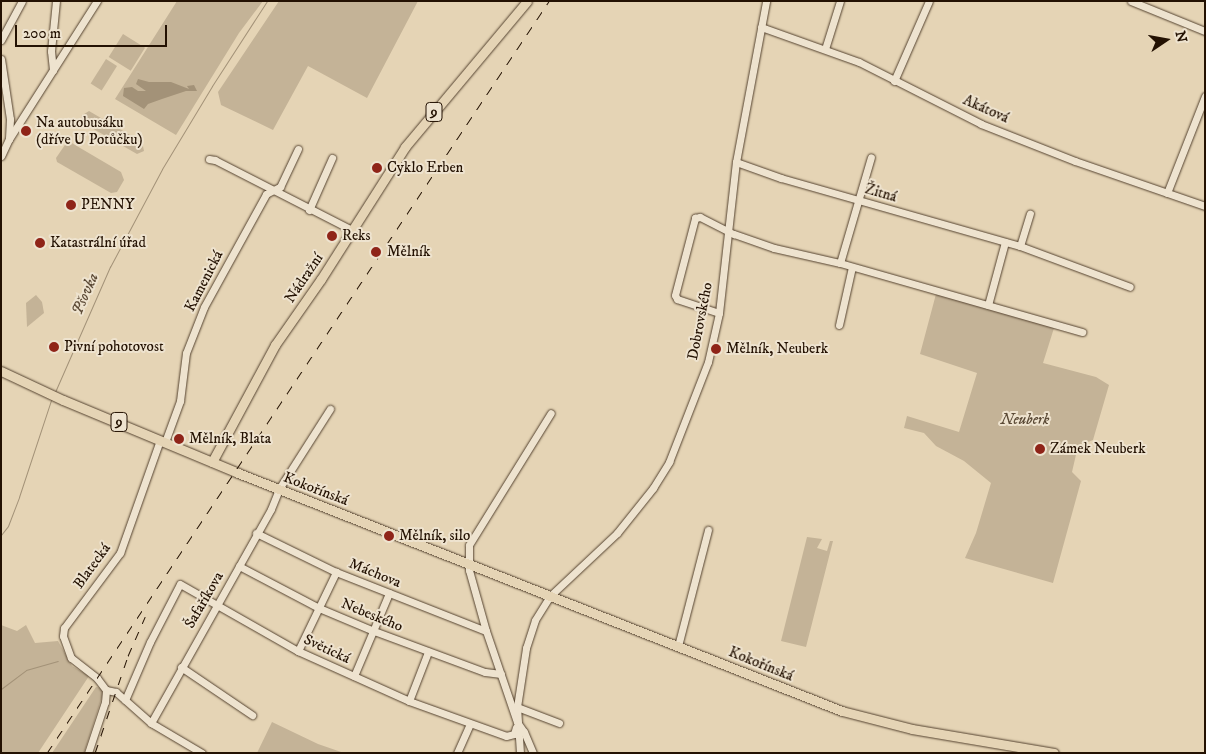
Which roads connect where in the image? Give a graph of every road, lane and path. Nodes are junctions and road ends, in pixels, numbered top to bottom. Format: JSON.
{"nodes":[{"id":1,"x":22,"y":1,"type":"edge"},
{"id":2,"x":56,"y":1,"type":"edge"},
{"id":3,"x":97,"y":1,"type":"edge"},
{"id":4,"x":527,"y":1,"type":"edge"},
{"id":5,"x":766,"y":1,"type":"edge"},
{"id":6,"x":840,"y":1,"type":"edge"},
{"id":7,"x":929,"y":1,"type":"edge"},
{"id":8,"x":1131,"y":1,"type":"edge"},
{"id":9,"x":761,"y":27,"type":"junction"},
{"id":10,"x":1205,"y":31,"type":"edge"},
{"id":11,"x":1,"y":40,"type":"edge"},
{"id":12,"x":825,"y":49,"type":"junction"},
{"id":13,"x":1,"y":59,"type":"edge"},
{"id":14,"x":53,"y":70,"type":"junction"},
{"id":15,"x":894,"y":81,"type":"junction"},
{"id":16,"x":1205,"y":96,"type":"edge"},
{"id":17,"x":1,"y":134,"type":"edge"},
{"id":18,"x":9,"y":139,"type":"junction"},
{"id":19,"x":298,"y":149,"type":"dead end"},
{"id":20,"x":1,"y":156,"type":"edge"},
{"id":21,"x":871,"y":157,"type":"dead end"},
{"id":22,"x":332,"y":158,"type":"dead end"},
{"id":23,"x":209,"y":159,"type":"dead end"},
{"id":24,"x":736,"y":162,"type":"junction"},
{"id":25,"x":273,"y":190,"type":"junction"},
{"id":26,"x":1167,"y":193,"type":"junction"},
{"id":27,"x":858,"y":201,"type":"junction"},
{"id":28,"x":1205,"y":206,"type":"edge"},
{"id":29,"x":309,"y":210,"type":"junction"},
{"id":30,"x":1030,"y":213,"type":"dead end"},
{"id":31,"x":728,"y":229,"type":"junction"},
{"id":32,"x":352,"y":230,"type":"junction"},
{"id":33,"x":1005,"y":242,"type":"junction"},
{"id":34,"x":1020,"y":246,"type":"junction"},
{"id":35,"x":840,"y":262,"type":"junction"},
{"id":36,"x":852,"y":266,"type":"junction"},
{"id":37,"x":1130,"y":287,"type":"dead end"},
{"id":38,"x":988,"y":305,"type":"junction"},
{"id":39,"x":718,"y":313,"type":"junction"},
{"id":40,"x":839,"y":325,"type":"dead end"},
{"id":41,"x":1082,"y":332,"type":"dead end"},
{"id":42,"x":1,"y":371,"type":"edge"},
{"id":43,"x":330,"y":408,"type":"dead end"},
{"id":44,"x":551,"y":413,"type":"dead end"},
{"id":45,"x":160,"y":440,"type":"junction"},
{"id":46,"x":212,"y":462,"type":"junction"},
{"id":47,"x":279,"y":489,"type":"junction"},
{"id":48,"x":708,"y":530,"type":"dead end"},
{"id":49,"x":256,"y":534,"type":"junction"},
{"id":50,"x":468,"y":563,"type":"junction"},
{"id":51,"x":238,"y":566,"type":"junction"},
{"id":52,"x":336,"y":572,"type":"junction"},
{"id":53,"x":389,"y":594,"type":"junction"},
{"id":54,"x":550,"y":596,"type":"junction"},
{"id":55,"x":217,"y":605,"type":"junction"},
{"id":56,"x":319,"y":608,"type":"junction"},
{"id":57,"x":374,"y":631,"type":"junction"},
{"id":58,"x":486,"y":631,"type":"junction"},
{"id":59,"x":678,"y":646,"type":"junction"},
{"id":60,"x":298,"y":651,"type":"junction"},
{"id":61,"x":428,"y":652,"type":"junction"},
{"id":62,"x":181,"y":667,"type":"junction"},
{"id":63,"x":500,"y":674,"type":"junction"},
{"id":64,"x":354,"y":676,"type":"junction"},
{"id":65,"x":106,"y":690,"type":"junction"},
{"id":66,"x":126,"y":700,"type":"junction"},
{"id":67,"x":409,"y":701,"type":"junction"},
{"id":68,"x":517,"y":707,"type":"junction"},
{"id":69,"x":252,"y":715,"type":"dead end"},
{"id":70,"x":517,"y":722,"type":"junction"},
{"id":71,"x":151,"y":723,"type":"junction"},
{"id":72,"x":559,"y":723,"type":"dead end"},
{"id":73,"x":470,"y":724,"type":"junction"},
{"id":74,"x":88,"y":753,"type":"edge"},
{"id":75,"x":202,"y":753,"type":"edge"},
{"id":76,"x":457,"y":753,"type":"edge"},
{"id":77,"x":520,"y":753,"type":"edge"},
{"id":78,"x":533,"y":753,"type":"edge"},
{"id":79,"x":1054,"y":753,"type":"edge"}],
"edges":[{"from":1,"to":11,"type":"street"},
{"from":2,"to":14,"type":"street"},
{"from":3,"to":14,"type":"street"},
{"from":4,"to":32,"type":"main road","name":"Nádražní","number":"9"},
{"from":5,"to":9,"type":"street","name":"Dobrovského"},
{"from":6,"to":12,"type":"street"},
{"from":7,"to":15,"type":"street"},
{"from":8,"to":10,"type":"street"},
{"from":9,"to":12,"type":"street","name":"Akátová"},
{"from":9,"to":24,"type":"street","name":"Dobrovského"},
{"from":12,"to":15,"type":"street","name":"Akátová"},
{"from":13,"to":18,"type":"street"},
{"from":14,"to":18,"type":"street"},
{"from":15,"to":26,"type":"street","name":"Akátová"},
{"from":16,"to":26,"type":"street"},
{"from":17,"to":18,"type":"street"},
{"from":18,"to":20,"type":"street"},
{"from":19,"to":25,"type":"street","name":"Kamenická"},
{"from":21,"to":27,"type":"street"},
{"from":22,"to":29,"type":"street"},
{"from":23,"to":25,"type":"street"},
{"from":24,"to":27,"type":"street","name":"Žitná"},
{"from":24,"to":31,"type":"street","name":"Dobrovského"},
{"from":25,"to":29,"type":"street"},
{"from":25,"to":45,"type":"street","name":"Kamenická"},
{"from":26,"to":28,"type":"street","name":"Akátová"},
{"from":27,"to":33,"type":"street","name":"Žitná"},
{"from":27,"to":35,"type":"street"},
{"from":29,"to":32,"type":"street"},
{"from":30,"to":34,"type":"street"},
{"from":31,"to":35,"type":"street"},
{"from":31,"to":39,"type":"street","name":"Dobrovského"},
{"from":31,"to":39,"type":"street"},
{"from":32,"to":46,"type":"main road","name":"Nádražní","number":"9"},
{"from":33,"to":34,"type":"street","name":"Žitná"},
{"from":33,"to":38,"type":"street"},
{"from":34,"to":37,"type":"street","name":"Žitná"},
{"from":35,"to":36,"type":"street"},
{"from":36,"to":38,"type":"street"},
{"from":36,"to":40,"type":"street"},
{"from":38,"to":41,"type":"street"},
{"from":39,"to":54,"type":"street","name":"Dobrovského"},
{"from":42,"to":45,"type":"main road","name":"Kokořínská","number":"9"},
{"from":43,"to":47,"type":"street","name":"Šafaříkova"},
{"from":44,"to":50,"type":"street"},
{"from":45,"to":46,"type":"main road","name":"Kokořínská","number":"9"},
{"from":45,"to":65,"type":"street","name":"Blatecká"},
{"from":46,"to":47,"type":"main road","name":"Kokořínská"},
{"from":47,"to":49,"type":"street","name":"Šafaříkova"},
{"from":47,"to":50,"type":"main road","name":"Kokořínská"},
{"from":48,"to":59,"type":"street"},
{"from":49,"to":51,"type":"street","name":"Šafaříkova"},
{"from":49,"to":52,"type":"street","name":"Máchova"},
{"from":50,"to":54,"type":"main road","name":"Kokořínská"},
{"from":50,"to":58,"type":"street"},
{"from":51,"to":55,"type":"street","name":"Šafaříkova"},
{"from":51,"to":56,"type":"street","name":"Nebeského"},
{"from":52,"to":53,"type":"street","name":"Máchova"},
{"from":52,"to":56,"type":"street"},
{"from":53,"to":57,"type":"street"},
{"from":53,"to":58,"type":"street","name":"Máchova"},
{"from":54,"to":59,"type":"main road","name":"Kokořínská"},
{"from":54,"to":68,"type":"street","name":"Dobrovského"},
{"from":55,"to":60,"type":"street","name":"Světická"},
{"from":55,"to":62,"type":"street","name":"Šafaříkova"},
{"from":55,"to":66,"type":"street","name":"Světická"},
{"from":56,"to":57,"type":"street","name":"Nebeského"},
{"from":56,"to":60,"type":"street"},
{"from":57,"to":61,"type":"street","name":"Nebeského"},
{"from":57,"to":64,"type":"street"},
{"from":58,"to":63,"type":"street"},
{"from":59,"to":79,"type":"main road","name":"Kokořínská"},
{"from":60,"to":64,"type":"street","name":"Světická"},
{"from":61,"to":63,"type":"street","name":"Nebeského"},
{"from":61,"to":67,"type":"street"},
{"from":62,"to":69,"type":"street"},
{"from":62,"to":71,"type":"street","name":"Šafaříkova"},
{"from":63,"to":70,"type":"street"},
{"from":64,"to":67,"type":"street","name":"Světická"},
{"from":65,"to":66,"type":"street","name":"Blatecká"},
{"from":65,"to":74,"type":"street"},
{"from":66,"to":71,"type":"street","name":"Blatecká"},
{"from":67,"to":73,"type":"street","name":"Světická"},
{"from":68,"to":70,"type":"street","name":"Dobrovského"},
{"from":68,"to":72,"type":"street"},
{"from":70,"to":73,"type":"street","name":"Světická"},
{"from":70,"to":77,"type":"street"},
{"from":70,"to":78,"type":"street"},
{"from":71,"to":75,"type":"street","name":"Blatecká"},
{"from":73,"to":76,"type":"street"}]}
